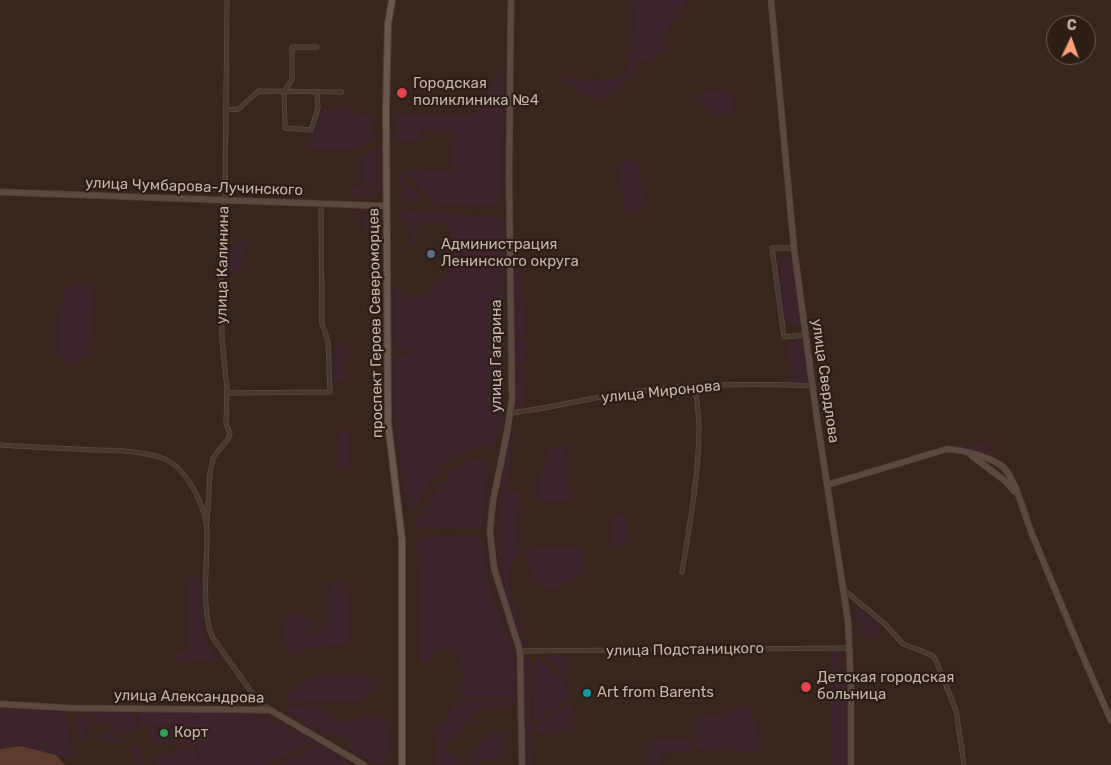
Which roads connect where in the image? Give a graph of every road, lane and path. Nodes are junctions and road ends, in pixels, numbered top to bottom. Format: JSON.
{"nodes":[{"id":1,"x":227,"y":0,"type":"edge"},
{"id":2,"x":392,"y":0,"type":"edge"},
{"id":3,"x":511,"y":0,"type":"edge"},
{"id":4,"x":771,"y":0,"type":"edge"},
{"id":5,"x":317,"y":47,"type":"dead end"},
{"id":6,"x":284,"y":91,"type":"junction"},
{"id":7,"x":317,"y":92,"type":"junction"},
{"id":8,"x":342,"y":92,"type":"dead end"},
{"id":9,"x":225,"y":110,"type":"junction"},
{"id":10,"x":0,"y":192,"type":"edge"},
{"id":11,"x":225,"y":201,"type":"junction"},
{"id":12,"x":321,"y":204,"type":"junction"},
{"id":13,"x":386,"y":206,"type":"junction"},
{"id":14,"x":794,"y":248,"type":"junction"},
{"id":15,"x":806,"y":335,"type":"junction"},
{"id":16,"x":694,"y":386,"type":"junction"},
{"id":17,"x":812,"y":386,"type":"junction"},
{"id":18,"x":227,"y":393,"type":"junction"},
{"id":19,"x":510,"y":413,"type":"junction"},
{"id":20,"x":0,"y":445,"type":"edge"},
{"id":21,"x":968,"y":453,"type":"junction"},
{"id":22,"x":827,"y":485,"type":"junction"},
{"id":23,"x":1016,"y":494,"type":"junction"},
{"id":24,"x":207,"y":523,"type":"junction"},
{"id":25,"x":682,"y":572,"type":"dead end"},
{"id":26,"x":844,"y":590,"type":"junction"},
{"id":27,"x":850,"y":648,"type":"junction"},
{"id":28,"x":520,"y":651,"type":"junction"},
{"id":29,"x":0,"y":704,"type":"edge"},
{"id":30,"x":270,"y":710,"type":"junction"},
{"id":31,"x":1111,"y":720,"type":"edge"},
{"id":32,"x":364,"y":765,"type":"edge"},
{"id":33,"x":402,"y":765,"type":"edge"},
{"id":34,"x":522,"y":765,"type":"edge"},
{"id":35,"x":851,"y":765,"type":"edge"},
{"id":36,"x":964,"y":765,"type":"edge"}],
"edges":[{"from":1,"to":9,"type":"street","name":"улица Калинина"},
{"from":2,"to":13,"type":"main road","name":"проспект Героев Североморцев"},
{"from":3,"to":19,"type":"street","name":"улица Гагарина"},
{"from":4,"to":14,"type":"street","name":"улица Свердлова"},
{"from":5,"to":6,"type":"street"},
{"from":6,"to":7,"type":"street"},
{"from":6,"to":7,"type":"street"},
{"from":6,"to":9,"type":"street"},
{"from":7,"to":8,"type":"street"},
{"from":9,"to":11,"type":"street","name":"улица Калинина"},
{"from":10,"to":11,"type":"street","name":"улица Чумбарова-Лучинского"},
{"from":11,"to":12,"type":"street","name":"улица Чумбарова-Лучинского"},
{"from":11,"to":18,"type":"street","name":"улица Калинина"},
{"from":12,"to":13,"type":"street","name":"улица Чумбарова-Лучинского"},
{"from":12,"to":18,"type":"street"},
{"from":13,"to":33,"type":"main road","name":"проспект Героев Североморцев"},
{"from":14,"to":15,"type":"street","name":"улица Свердлова"},
{"from":14,"to":15,"type":"street"},
{"from":15,"to":17,"type":"street","name":"улица Свердлова"},
{"from":16,"to":17,"type":"street","name":"улица Миронова"},
{"from":16,"to":19,"type":"street","name":"улица Миронова"},
{"from":16,"to":25,"type":"street"},
{"from":17,"to":22,"type":"street","name":"улица Свердлова"},
{"from":18,"to":24,"type":"street","name":"улица Калинина"},
{"from":19,"to":28,"type":"street","name":"улица Гагарина"},
{"from":20,"to":24,"type":"street"},
{"from":21,"to":22,"type":"street"},
{"from":21,"to":23,"type":"street"},
{"from":21,"to":23,"type":"street"},
{"from":22,"to":26,"type":"street","name":"улица Свердлова"},
{"from":23,"to":31,"type":"street"},
{"from":24,"to":30,"type":"street","name":"улица Калинина"},
{"from":26,"to":27,"type":"street","name":"улица Свердлова"},
{"from":26,"to":36,"type":"street"},
{"from":27,"to":28,"type":"street","name":"улица Подстаницкого"},
{"from":27,"to":35,"type":"street","name":"улица Свердлова"},
{"from":28,"to":34,"type":"street","name":"улица Гагарина"},
{"from":29,"to":30,"type":"street","name":"улица Александрова"},
{"from":30,"to":32,"type":"street","name":"улица Александрова"}]}
